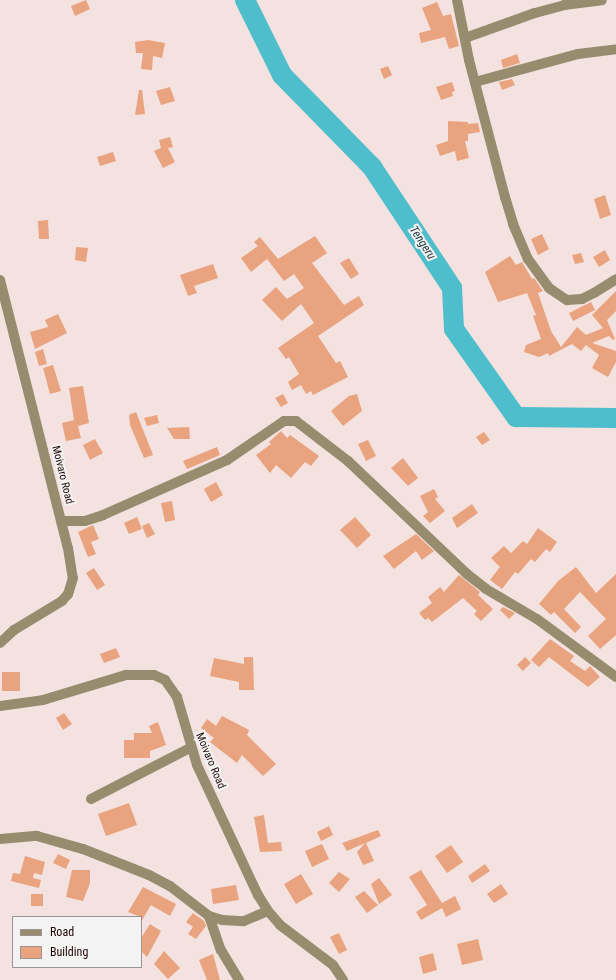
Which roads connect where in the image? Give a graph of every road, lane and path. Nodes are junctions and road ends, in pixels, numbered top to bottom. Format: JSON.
{"nodes":[{"id":1,"x":457,"y":0,"type":"edge"},
{"id":2,"x":602,"y":0,"type":"edge"},
{"id":3,"x":464,"y":38,"type":"junction"},
{"id":4,"x":616,"y":49,"type":"edge"},
{"id":5,"x":475,"y":82,"type":"junction"},
{"id":6,"x":616,"y":279,"type":"edge"},
{"id":7,"x":0,"y":280,"type":"edge"},
{"id":8,"x":61,"y":521,"type":"junction"},
{"id":9,"x":0,"y":643,"type":"edge"},
{"id":10,"x":616,"y":677,"type":"edge"},
{"id":11,"x":0,"y":706,"type":"edge"},
{"id":12,"x":190,"y":748,"type":"junction"},
{"id":13,"x":92,"y":799,"type":"dead end"},
{"id":14,"x":0,"y":840,"type":"edge"},
{"id":15,"x":268,"y":911,"type":"junction"},
{"id":16,"x":209,"y":916,"type":"junction"},
{"id":17,"x":239,"y":980,"type":"edge"},
{"id":18,"x":343,"y":980,"type":"edge"}],
"edges":[{"from":1,"to":3,"type":"street"},
{"from":2,"to":3,"type":"street"},
{"from":3,"to":5,"type":"street"},
{"from":4,"to":5,"type":"street"},
{"from":5,"to":6,"type":"street"},
{"from":7,"to":8,"type":"street","name":"Moivaro Road"},
{"from":8,"to":9,"type":"street","name":"Moivaro Road"},
{"from":8,"to":10,"type":"street"},
{"from":11,"to":12,"type":"street","name":"Moivaro Road"},
{"from":12,"to":13,"type":"street"},
{"from":12,"to":15,"type":"street","name":"Moivaro Road"},
{"from":14,"to":16,"type":"street"},
{"from":15,"to":16,"type":"street"},
{"from":15,"to":18,"type":"street","name":"Moivaro Road"},
{"from":16,"to":17,"type":"street"}]}
